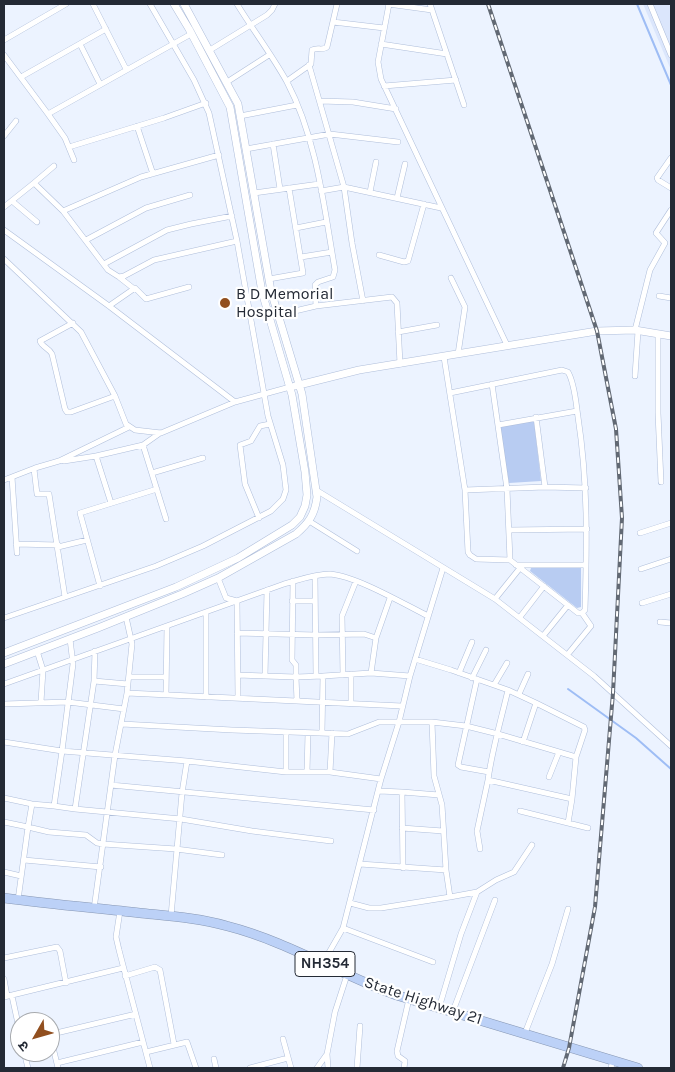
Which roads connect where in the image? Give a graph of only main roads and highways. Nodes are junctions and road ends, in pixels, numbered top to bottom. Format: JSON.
{"nodes":[{"id":1,"x":174,"y":4,"type":"edge"},
{"id":2,"x":184,"y":4,"type":"edge"},
{"id":3,"x":671,"y":336,"type":"edge"},
{"id":4,"x":299,"y":385,"type":"junction"},
{"id":5,"x":290,"y":387,"type":"junction"},
{"id":6,"x":4,"y":653,"type":"edge"},
{"id":7,"x":4,"y":664,"type":"edge"},
{"id":8,"x":4,"y":898,"type":"edge"},
{"id":9,"x":612,"y":1064,"type":"edge"},
{"id":10,"x":638,"y":1068,"type":"edge"}],
"edges":[{"from":1,"to":5,"type":"main road"},
{"from":2,"to":4,"type":"main road"},
{"from":3,"to":4,"type":"main road"},
{"from":4,"to":5,"type":"main road"},
{"from":4,"to":7,"type":"main road"},
{"from":5,"to":6,"type":"main road"},
{"from":8,"to":9,"type":"highway","name":"State Highway 21","number":"NH354"},
{"from":9,"to":10,"type":"highway","name":"State Highway 21","number":"NH354"}]}
